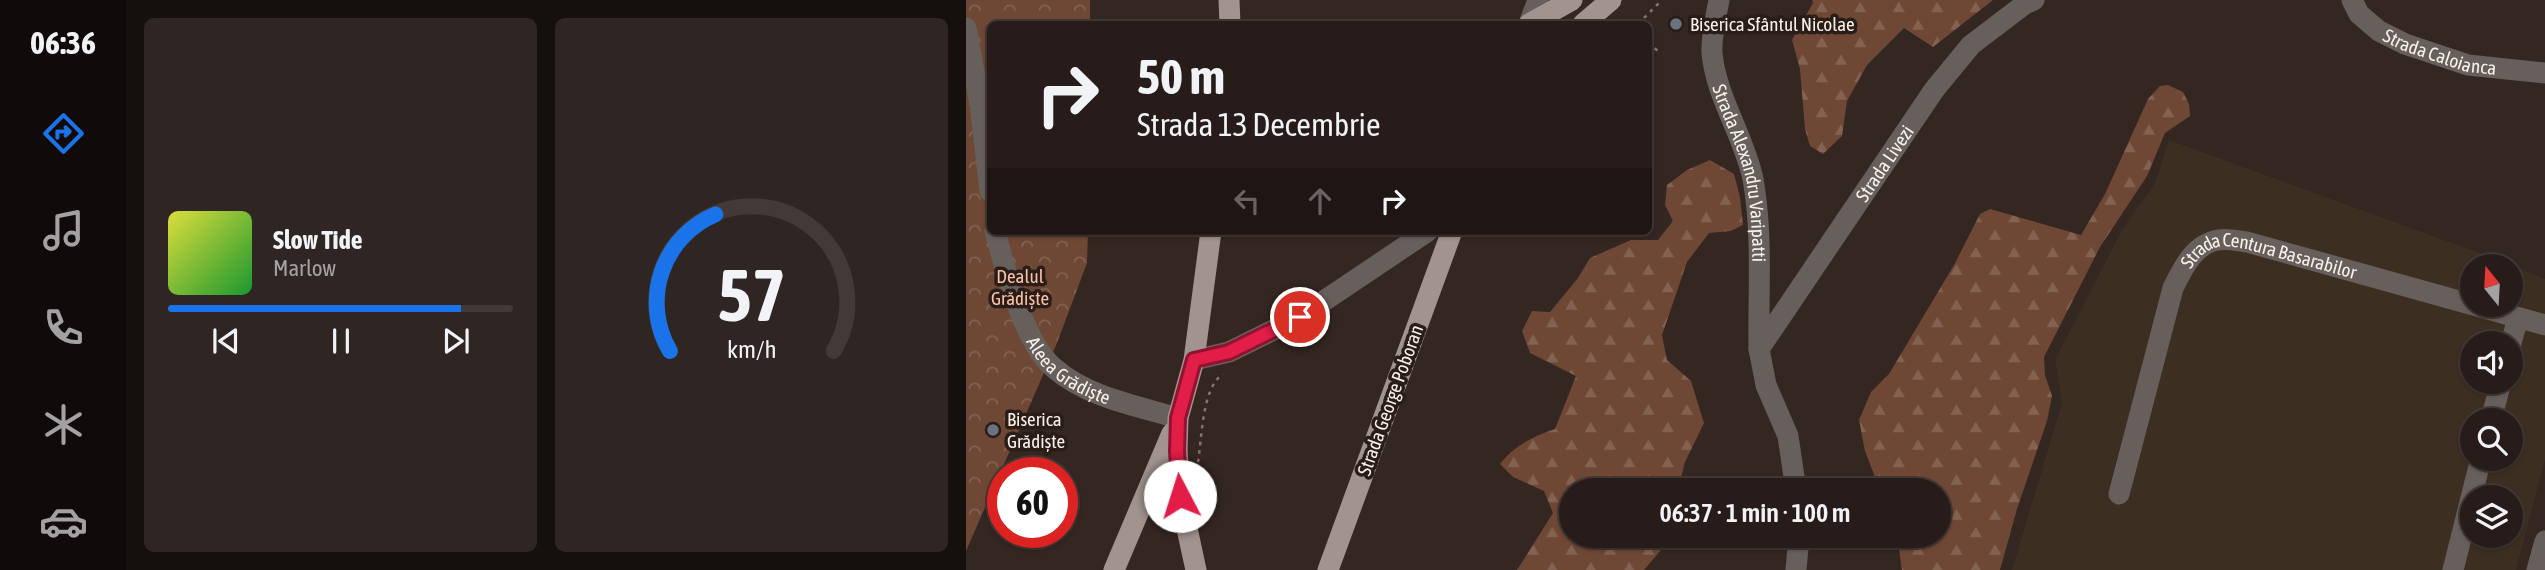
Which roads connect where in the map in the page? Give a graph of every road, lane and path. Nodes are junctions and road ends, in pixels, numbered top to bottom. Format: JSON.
{"nodes":[{"id":1,"x":1229,"y":0,"type":"edge"},
{"id":2,"x":1538,"y":0,"type":"edge"},
{"id":3,"x":1572,"y":0,"type":"edge"},
{"id":4,"x":1611,"y":0,"type":"edge"},
{"id":5,"x":1662,"y":0,"type":"edge"},
{"id":6,"x":1719,"y":0,"type":"edge"},
{"id":7,"x":2034,"y":0,"type":"edge"},
{"id":8,"x":2352,"y":0,"type":"edge"},
{"id":9,"x":1230,"y":21,"type":"edge"},
{"id":10,"x":1530,"y":21,"type":"edge"},
{"id":11,"x":1534,"y":21,"type":"edge"},
{"id":12,"x":1586,"y":21,"type":"edge"},
{"id":13,"x":1641,"y":21,"type":"edge"},
{"id":14,"x":966,"y":28,"type":"edge"},
{"id":15,"x":1652,"y":46,"type":"edge"},
{"id":16,"x":1658,"y":51,"type":"dead end"},
{"id":17,"x":2545,"y":73,"type":"edge"},
{"id":18,"x":987,"y":165,"type":"edge"},
{"id":19,"x":996,"y":235,"type":"edge"},
{"id":20,"x":1210,"y":235,"type":"edge"},
{"id":21,"x":1422,"y":235,"type":"edge"},
{"id":22,"x":1451,"y":235,"type":"edge"},
{"id":23,"x":2518,"y":318,"type":"junction"},
{"id":24,"x":2545,"y":325,"type":"edge"},
{"id":25,"x":2514,"y":331,"type":"edge"},
{"id":26,"x":1759,"y":349,"type":"junction"},
{"id":27,"x":1194,"y":360,"type":"junction"},
{"id":28,"x":1226,"y":372,"type":"dead end"},
{"id":29,"x":1178,"y":418,"type":"junction"},
{"id":30,"x":1197,"y":468,"type":"dead end"},
{"id":31,"x":2478,"y":471,"type":"edge"},
{"id":32,"x":1794,"y":478,"type":"edge"},
{"id":33,"x":2119,"y":494,"type":"dead end"},
{"id":34,"x":2545,"y":541,"type":"edge"},
{"id":35,"x":1798,"y":548,"type":"edge"},
{"id":36,"x":1114,"y":570,"type":"edge"},
{"id":37,"x":1196,"y":570,"type":"edge"},
{"id":38,"x":1328,"y":570,"type":"edge"},
{"id":39,"x":1796,"y":570,"type":"edge"},
{"id":40,"x":2452,"y":570,"type":"edge"},
{"id":41,"x":2537,"y":570,"type":"edge"}],
"edges":[{"from":1,"to":9,"type":"main road"},
{"from":2,"to":10,"type":"street"},
{"from":3,"to":11,"type":"main road"},
{"from":4,"to":12,"type":"main road"},
{"from":5,"to":13,"type":"path"},
{"from":6,"to":26,"type":"street","name":"Strada Alexandru Varipatti"},
{"from":7,"to":26,"type":"street","name":"Strada Livezi"},
{"from":8,"to":17,"type":"street","name":"Strada Caloianca"},
{"from":14,"to":18,"type":"street"},
{"from":15,"to":16,"type":"path"},
{"from":19,"to":29,"type":"street","name":"Aleea Grădiște"},
{"from":20,"to":27,"type":"main road"},
{"from":21,"to":27,"type":"street"},
{"from":22,"to":38,"type":"main road","name":"Strada George Poboran"},
{"from":23,"to":24,"type":"street","name":"Strada Centura Basarabilor"},
{"from":23,"to":25,"type":"street"},
{"from":23,"to":33,"type":"street","name":"Strada Centura Basarabilor"},
{"from":26,"to":32,"type":"street","name":"Strada Alexandru Varipatti"},
{"from":27,"to":29,"type":"main road"},
{"from":28,"to":30,"type":"path"},
{"from":29,"to":36,"type":"main road"},
{"from":29,"to":37,"type":"main road"},
{"from":31,"to":40,"type":"street"},
{"from":34,"to":41,"type":"street"},
{"from":35,"to":39,"type":"street"}]}
